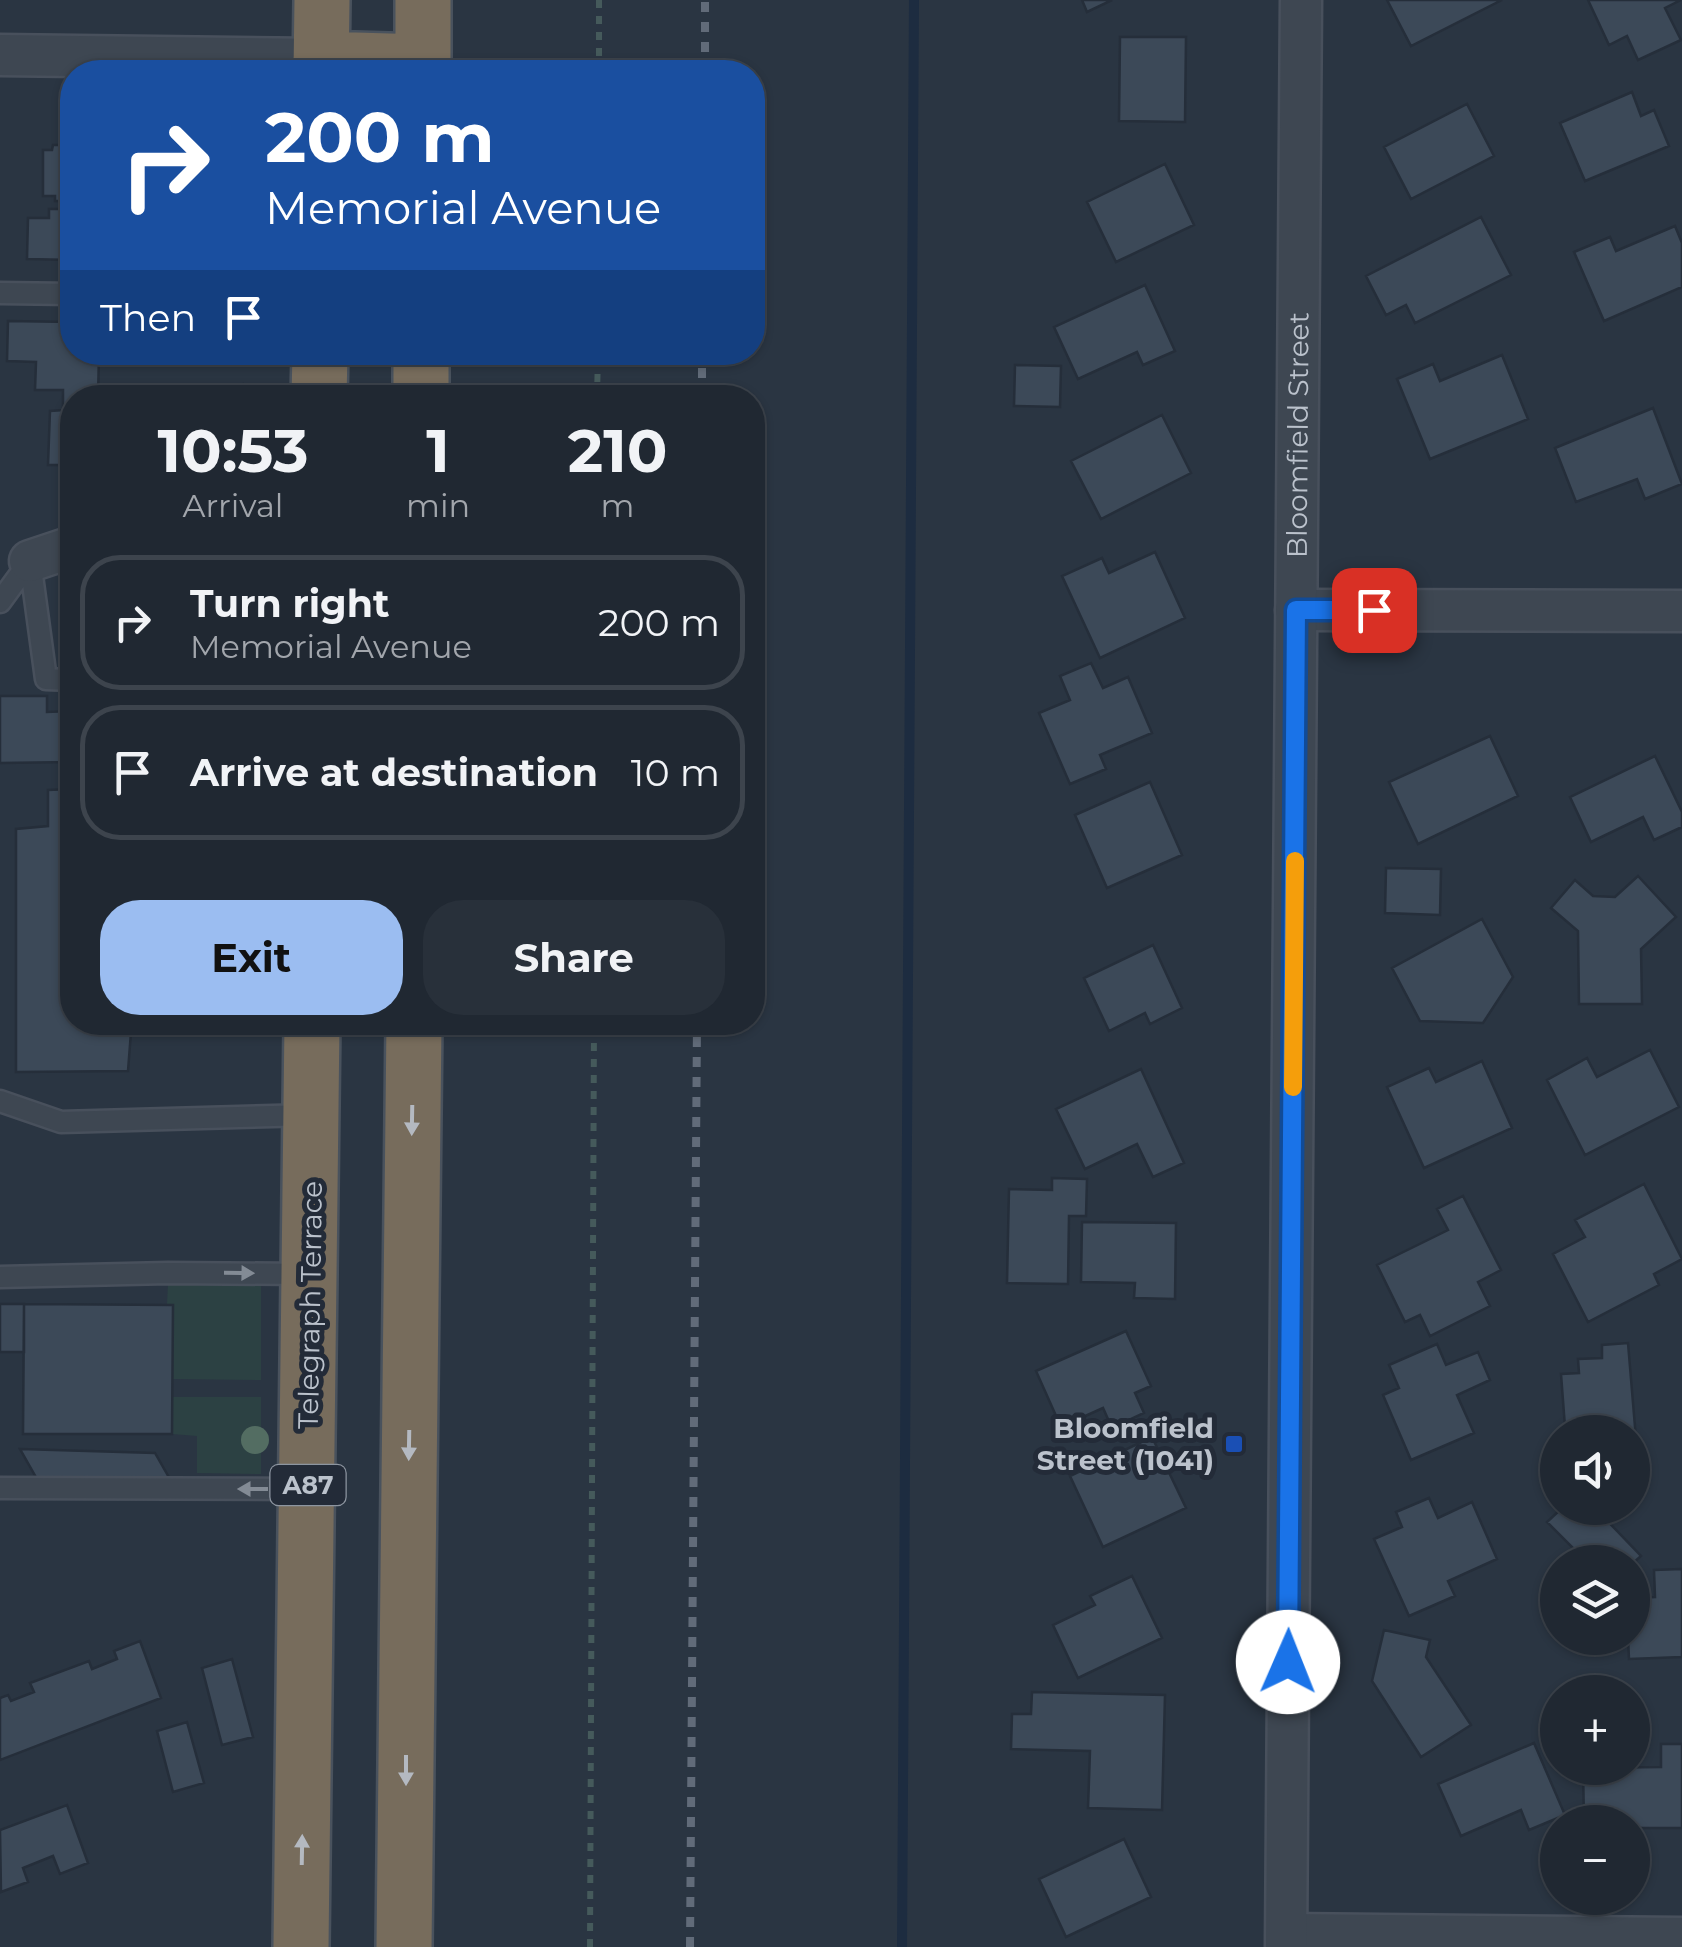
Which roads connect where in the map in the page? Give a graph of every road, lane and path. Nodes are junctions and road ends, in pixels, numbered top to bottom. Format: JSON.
{"nodes":[{"id":1,"x":322,"y":0,"type":"edge"},
{"id":2,"x":424,"y":0,"type":"edge"},
{"id":3,"x":599,"y":0,"type":"edge"},
{"id":4,"x":1300,"y":0,"type":"edge"},
{"id":5,"x":0,"y":55,"type":"edge"},
{"id":6,"x":146,"y":60,"type":"edge"},
{"id":7,"x":322,"y":60,"type":"edge"},
{"id":8,"x":423,"y":60,"type":"edge"},
{"id":9,"x":599,"y":60,"type":"edge"},
{"id":10,"x":0,"y":293,"type":"edge"},
{"id":11,"x":60,"y":294,"type":"edge"},
{"id":12,"x":60,"y":551,"type":"edge"},
{"id":13,"x":30,"y":560,"type":"junction"},
{"id":14,"x":0,"y":602,"type":"edge"},
{"id":15,"x":1296,"y":610,"type":"junction"},
{"id":16,"x":1682,"y":611,"type":"edge"},
{"id":17,"x":60,"y":680,"type":"edge"},
{"id":18,"x":312,"y":1035,"type":"edge"},
{"id":19,"x":414,"y":1035,"type":"edge"},
{"id":20,"x":594,"y":1035,"type":"edge"},
{"id":21,"x":0,"y":1102,"type":"edge"},
{"id":22,"x":312,"y":1115,"type":"junction"},
{"id":23,"x":310,"y":1274,"type":"junction"},
{"id":24,"x":0,"y":1277,"type":"edge"},
{"id":25,"x":0,"y":1488,"type":"edge"},
{"id":26,"x":308,"y":1489,"type":"junction"},
{"id":27,"x":1682,"y":1938,"type":"edge"},
{"id":28,"x":1286,"y":1941,"type":"edge"},
{"id":29,"x":300,"y":1947,"type":"edge"},
{"id":30,"x":404,"y":1947,"type":"edge"},
{"id":31,"x":590,"y":1947,"type":"edge"}],
"edges":[{"from":1,"to":7,"type":"highway"},
{"from":2,"to":8,"type":"highway"},
{"from":3,"to":9,"type":"path"},
{"from":4,"to":15,"type":"street","name":"Bloomfield Street"},
{"from":5,"to":6,"type":"street"},
{"from":10,"to":11,"type":"lane"},
{"from":12,"to":13,"type":"street"},
{"from":13,"to":14,"type":"lane"},
{"from":13,"to":17,"type":"lane"},
{"from":15,"to":16,"type":"street"},
{"from":15,"to":28,"type":"street","name":"Bloomfield Street"},
{"from":18,"to":22,"type":"highway","name":"Telegraph Terrace","number":"A87"},
{"from":19,"to":30,"type":"highway","one_way":true},
{"from":20,"to":31,"type":"path"},
{"from":21,"to":22,"type":"lane"},
{"from":22,"to":23,"type":"highway","name":"Telegraph Terrace","number":"A87"},
{"from":24,"to":23,"type":"lane","one_way":true},
{"from":23,"to":26,"type":"highway","name":"Telegraph Terrace","number":"A87"},
{"from":26,"to":25,"type":"lane","one_way":true},
{"from":29,"to":26,"type":"highway","name":"Telegraph Terrace","number":"A87","one_way":true},
{"from":27,"to":28,"type":"street"}]}
